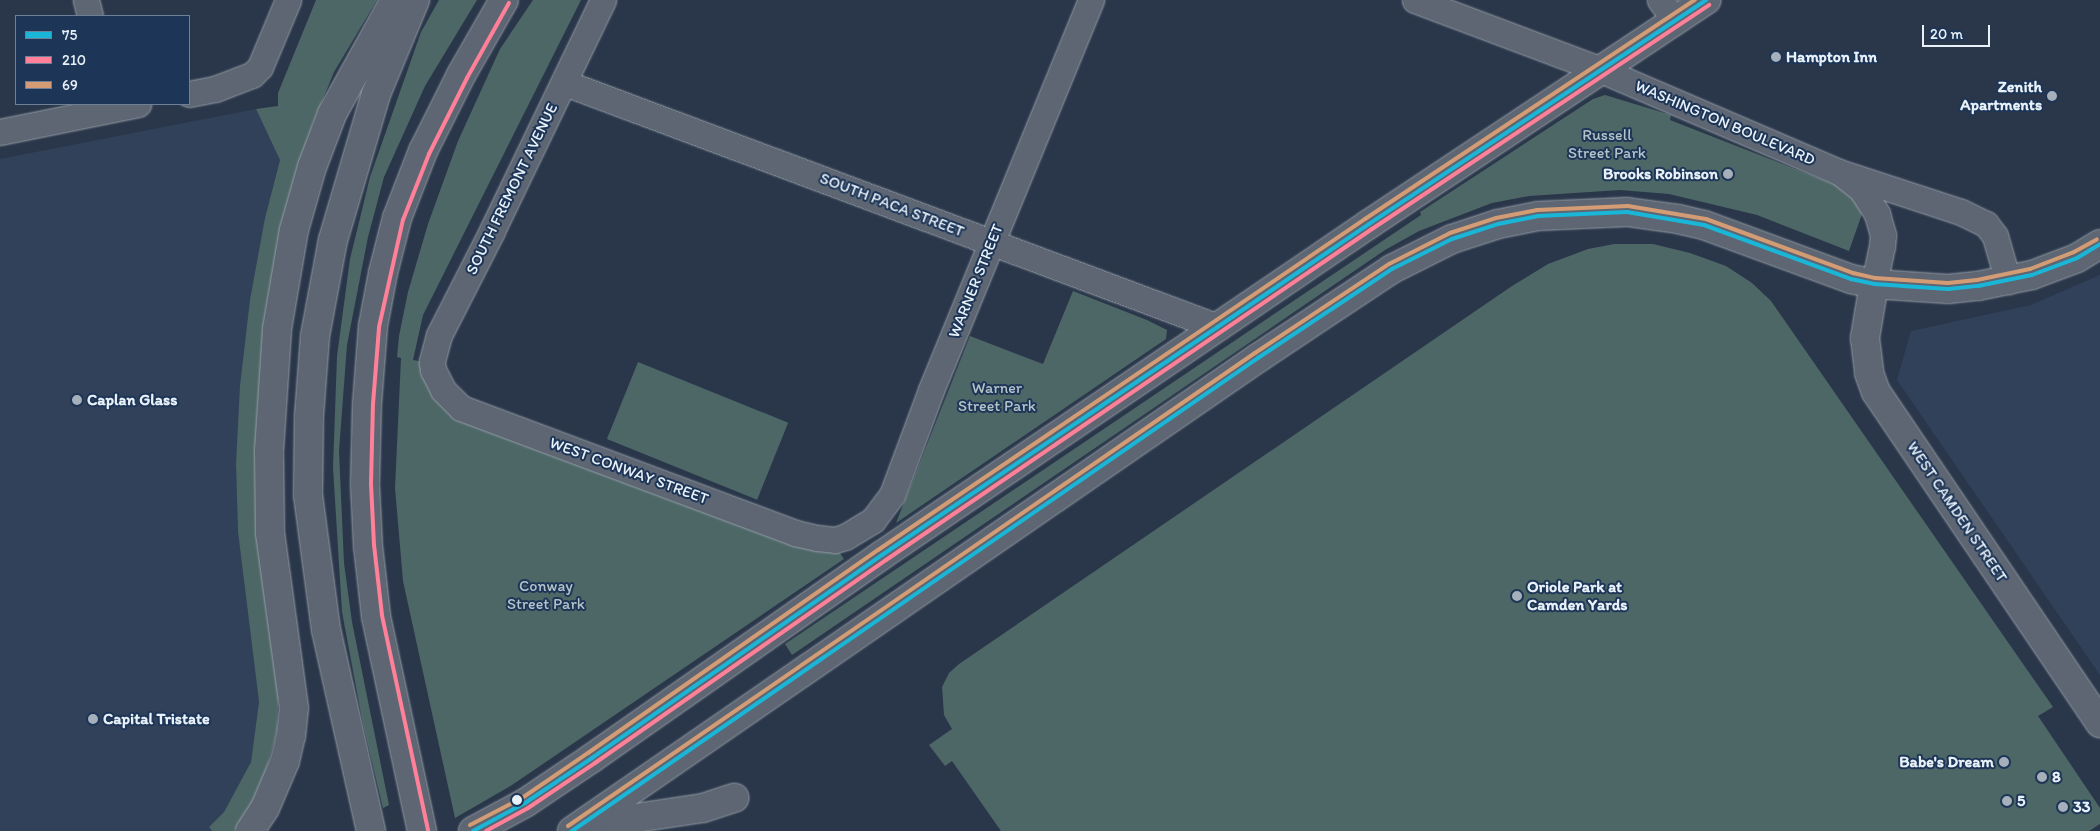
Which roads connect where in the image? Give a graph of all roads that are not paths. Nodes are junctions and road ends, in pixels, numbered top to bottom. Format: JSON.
{"nodes":[{"id":1,"x":86,"y":0,"type":"edge"},
{"id":2,"x":288,"y":0,"type":"edge"},
{"id":3,"x":395,"y":0,"type":"edge"},
{"id":4,"x":415,"y":0,"type":"edge"},
{"id":5,"x":504,"y":0,"type":"edge"},
{"id":6,"x":603,"y":0,"type":"edge"},
{"id":7,"x":1091,"y":0,"type":"edge"},
{"id":8,"x":1415,"y":0,"type":"edge"},
{"id":9,"x":1706,"y":0,"type":"edge"},
{"id":10,"x":1667,"y":11,"type":"edge"},
{"id":11,"x":90,"y":15,"type":"edge"},
{"id":12,"x":1601,"y":70,"type":"junction"},
{"id":13,"x":565,"y":83,"type":"junction"},
{"id":14,"x":190,"y":94,"type":"edge"},
{"id":15,"x":124,"y":105,"type":"edge"},
{"id":16,"x":110,"y":106,"type":"edge"},
{"id":17,"x":0,"y":132,"type":"edge"},
{"id":18,"x":1839,"y":172,"type":"junction"},
{"id":19,"x":992,"y":242,"type":"junction"},
{"id":20,"x":2100,"y":244,"type":"edge"},
{"id":21,"x":2008,"y":281,"type":"junction"},
{"id":22,"x":1874,"y":284,"type":"junction"},
{"id":23,"x":1218,"y":327,"type":"junction"},
{"id":24,"x":438,"y":379,"type":"joint"},
{"id":25,"x":835,"y":540,"type":"joint"},
{"id":26,"x":2100,"y":723,"type":"edge"},
{"id":27,"x":734,"y":798,"type":"dead end"},
{"id":28,"x":370,"y":828,"type":"edge"},
{"id":29,"x":250,"y":831,"type":"edge"},
{"id":30,"x":422,"y":831,"type":"edge"},
{"id":31,"x":474,"y":831,"type":"edge"},
{"id":32,"x":572,"y":831,"type":"edge"},
{"id":33,"x":584,"y":831,"type":"edge"}],
"edges":[{"from":1,"to":11,"type":"street"},
{"from":2,"to":14,"type":"street"},
{"from":3,"to":29,"type":"main road"},
{"from":4,"to":28,"type":"main road"},
{"from":5,"to":30,"type":"main road"},
{"from":6,"to":13,"type":"street","name":"SOUTH FREMONT AVENUE"},
{"from":7,"to":19,"type":"street","name":"WARNER STREET"},
{"from":8,"to":12,"type":"street","name":"WASHINGTON BOULEVARD"},
{"from":9,"to":10,"type":"main road"},
{"from":10,"to":12,"type":"main road"},
{"from":12,"to":18,"type":"street","name":"WASHINGTON BOULEVARD"},
{"from":12,"to":23,"type":"main road"},
{"from":13,"to":19,"type":"street","name":"SOUTH PACA STREET"},
{"from":13,"to":24,"type":"street","name":"SOUTH FREMONT AVENUE"},
{"from":15,"to":16,"type":"street"},
{"from":16,"to":17,"type":"street"},
{"from":18,"to":21,"type":"street","name":"WASHINGTON BOULEVARD"},
{"from":18,"to":22,"type":"street","name":"WASHINGTON BOULEVARD"},
{"from":19,"to":23,"type":"street","name":"SOUTH PACA STREET"},
{"from":19,"to":25,"type":"street","name":"WARNER STREET"},
{"from":20,"to":21,"type":"main road"},
{"from":21,"to":22,"type":"main road"},
{"from":22,"to":26,"type":"main road","name":"WEST CAMDEN STREET"},
{"from":22,"to":32,"type":"main road"},
{"from":23,"to":31,"type":"main road"},
{"from":24,"to":25,"type":"street","name":"WEST CONWAY STREET"},
{"from":27,"to":33,"type":"main road"}]}
